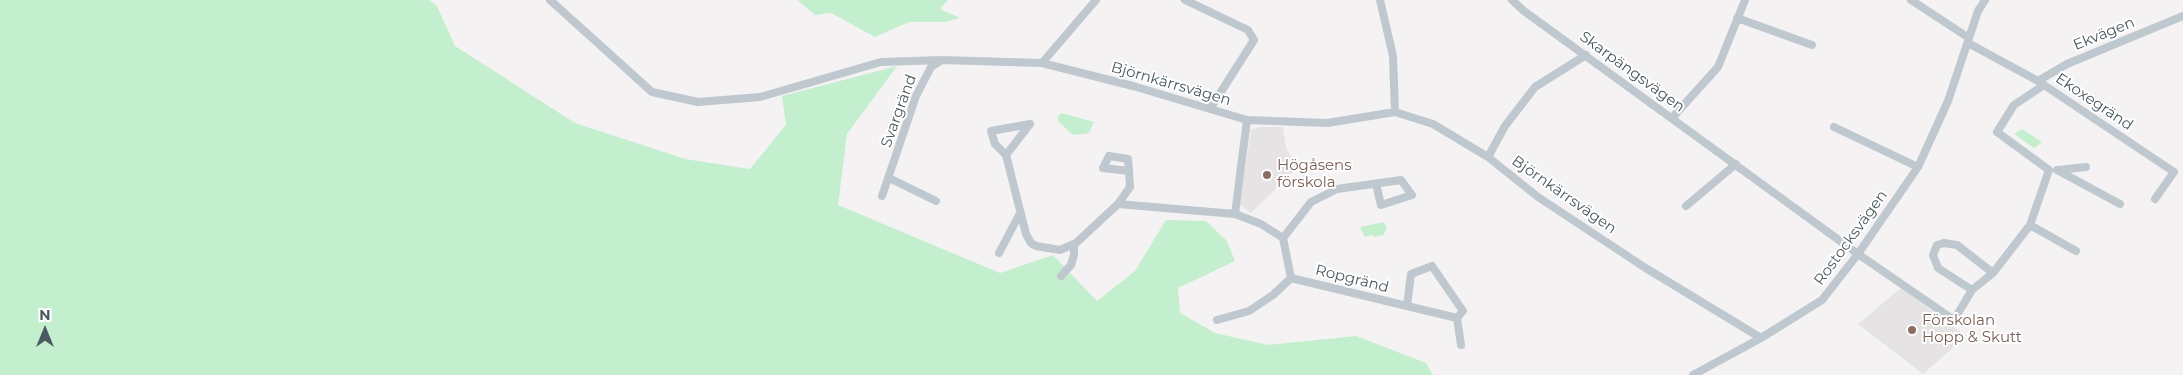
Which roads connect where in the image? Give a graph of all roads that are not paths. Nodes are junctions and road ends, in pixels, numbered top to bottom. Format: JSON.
{"nodes":[{"id":1,"x":550,"y":0,"type":"edge"},
{"id":2,"x":1096,"y":0,"type":"edge"},
{"id":3,"x":1185,"y":0,"type":"edge"},
{"id":4,"x":1380,"y":0,"type":"edge"},
{"id":5,"x":1512,"y":0,"type":"edge"},
{"id":6,"x":1745,"y":0,"type":"edge"},
{"id":7,"x":1911,"y":0,"type":"edge"},
{"id":8,"x":1985,"y":0,"type":"edge"},
{"id":9,"x":2183,"y":16,"type":"edge"},
{"id":10,"x":1738,"y":18,"type":"junction"},
{"id":11,"x":1968,"y":40,"type":"junction"},
{"id":12,"x":1812,"y":45,"type":"dead end"},
{"id":13,"x":1586,"y":55,"type":"junction"},
{"id":14,"x":942,"y":60,"type":"junction"},
{"id":15,"x":1042,"y":63,"type":"junction"},
{"id":16,"x":2041,"y":83,"type":"junction"},
{"id":17,"x":1210,"y":110,"type":"junction"},
{"id":18,"x":1395,"y":112,"type":"junction"},
{"id":19,"x":1672,"y":118,"type":"junction"},
{"id":20,"x":1247,"y":120,"type":"junction"},
{"id":21,"x":1834,"y":127,"type":"dead end"},
{"id":22,"x":1006,"y":155,"type":"junction"},
{"id":23,"x":1488,"y":157,"type":"junction"},
{"id":24,"x":1736,"y":164,"type":"junction"},
{"id":25,"x":1918,"y":167,"type":"junction"},
{"id":26,"x":2086,"y":167,"type":"dead end"},
{"id":27,"x":2053,"y":170,"type":"junction"},
{"id":28,"x":1129,"y":171,"type":"dead end"},
{"id":29,"x":890,"y":178,"type":"junction"},
{"id":30,"x":1376,"y":184,"type":"junction"},
{"id":31,"x":882,"y":196,"type":"dead end"},
{"id":32,"x":2155,"y":199,"type":"dead end"},
{"id":33,"x":936,"y":201,"type":"dead end"},
{"id":34,"x":1118,"y":204,"type":"junction"},
{"id":35,"x":2120,"y":204,"type":"dead end"},
{"id":36,"x":1686,"y":206,"type":"dead end"},
{"id":37,"x":1235,"y":214,"type":"junction"},
{"id":38,"x":1020,"y":215,"type":"junction"},
{"id":39,"x":2030,"y":225,"type":"junction"},
{"id":40,"x":1283,"y":238,"type":"junction"},
{"id":41,"x":1074,"y":244,"type":"junction"},
{"id":42,"x":2076,"y":251,"type":"dead end"},
{"id":43,"x":999,"y":253,"type":"dead end"},
{"id":44,"x":1858,"y":254,"type":"junction"},
{"id":45,"x":1993,"y":273,"type":"junction"},
{"id":46,"x":1061,"y":276,"type":"dead end"},
{"id":47,"x":1292,"y":278,"type":"junction"},
{"id":48,"x":1972,"y":290,"type":"junction"},
{"id":49,"x":1407,"y":306,"type":"junction"},
{"id":50,"x":1456,"y":318,"type":"junction"},
{"id":51,"x":1217,"y":320,"type":"dead end"},
{"id":52,"x":1761,"y":338,"type":"junction"},
{"id":53,"x":1461,"y":345,"type":"dead end"},
{"id":54,"x":1693,"y":375,"type":"edge"}],
"edges":[{"from":1,"to":14,"type":"street","name":"Björnkärrsvägen"},
{"from":2,"to":15,"type":"street"},
{"from":3,"to":17,"type":"street"},
{"from":4,"to":18,"type":"street"},
{"from":5,"to":13,"type":"street","name":"Skarpängsvägen"},
{"from":6,"to":10,"type":"street"},
{"from":7,"to":11,"type":"street","name":"Ekoxegränd"},
{"from":8,"to":11,"type":"street","name":"Rostocksvägen"},
{"from":9,"to":16,"type":"street","name":"Ekvägen"},
{"from":10,"to":12,"type":"street"},
{"from":10,"to":19,"type":"street"},
{"from":11,"to":16,"type":"street","name":"Ekoxegränd"},
{"from":11,"to":25,"type":"street","name":"Rostocksvägen"},
{"from":13,"to":19,"type":"street","name":"Skarpängsvägen"},
{"from":13,"to":23,"type":"street"},
{"from":14,"to":15,"type":"street","name":"Björnkärrsvägen"},
{"from":14,"to":29,"type":"street","name":"Svargränd"},
{"from":15,"to":17,"type":"street","name":"Björnkärrsvägen"},
{"from":16,"to":27,"type":"street","name":"Ekvägen"},
{"from":16,"to":32,"type":"street","name":"Ekoxegränd"},
{"from":17,"to":20,"type":"street","name":"Björnkärrsvägen"},
{"from":18,"to":20,"type":"street","name":"Björnkärrsvägen"},
{"from":18,"to":23,"type":"street","name":"Björnkärrsvägen"},
{"from":19,"to":24,"type":"street","name":"Skarpängsvägen"},
{"from":20,"to":37,"type":"street"},
{"from":21,"to":25,"type":"street"},
{"from":22,"to":22,"type":"street"},
{"from":22,"to":38,"type":"street"},
{"from":23,"to":52,"type":"street","name":"Björnkärrsvägen"},
{"from":24,"to":36,"type":"street"},
{"from":24,"to":44,"type":"street","name":"Skarpängsvägen"},
{"from":25,"to":44,"type":"street","name":"Rostocksvägen"},
{"from":26,"to":27,"type":"street"},
{"from":27,"to":35,"type":"street"},
{"from":27,"to":39,"type":"street"},
{"from":28,"to":34,"type":"street"},
{"from":29,"to":31,"type":"street","name":"Svargränd"},
{"from":29,"to":33,"type":"street"},
{"from":30,"to":30,"type":"street"},
{"from":30,"to":40,"type":"street"},
{"from":34,"to":37,"type":"street"},
{"from":34,"to":41,"type":"street"},
{"from":37,"to":40,"type":"street"},
{"from":38,"to":41,"type":"street"},
{"from":38,"to":43,"type":"street"},
{"from":39,"to":42,"type":"street"},
{"from":39,"to":45,"type":"street"},
{"from":40,"to":47,"type":"street","name":"Ropgränd"},
{"from":41,"to":46,"type":"street"},
{"from":44,"to":48,"type":"street","name":"Skarpängsvägen"},
{"from":44,"to":52,"type":"street","name":"Rostocksvägen"},
{"from":45,"to":48,"type":"street"},
{"from":45,"to":48,"type":"street"},
{"from":47,"to":49,"type":"street","name":"Ropgränd"},
{"from":47,"to":51,"type":"street","name":"Ropgränd"},
{"from":49,"to":50,"type":"street","name":"Ropgränd"},
{"from":49,"to":50,"type":"street","name":"Ropgränd"},
{"from":50,"to":53,"type":"street","name":"Ropgränd"},
{"from":52,"to":54,"type":"street","name":"Rostocksvägen"}]}
